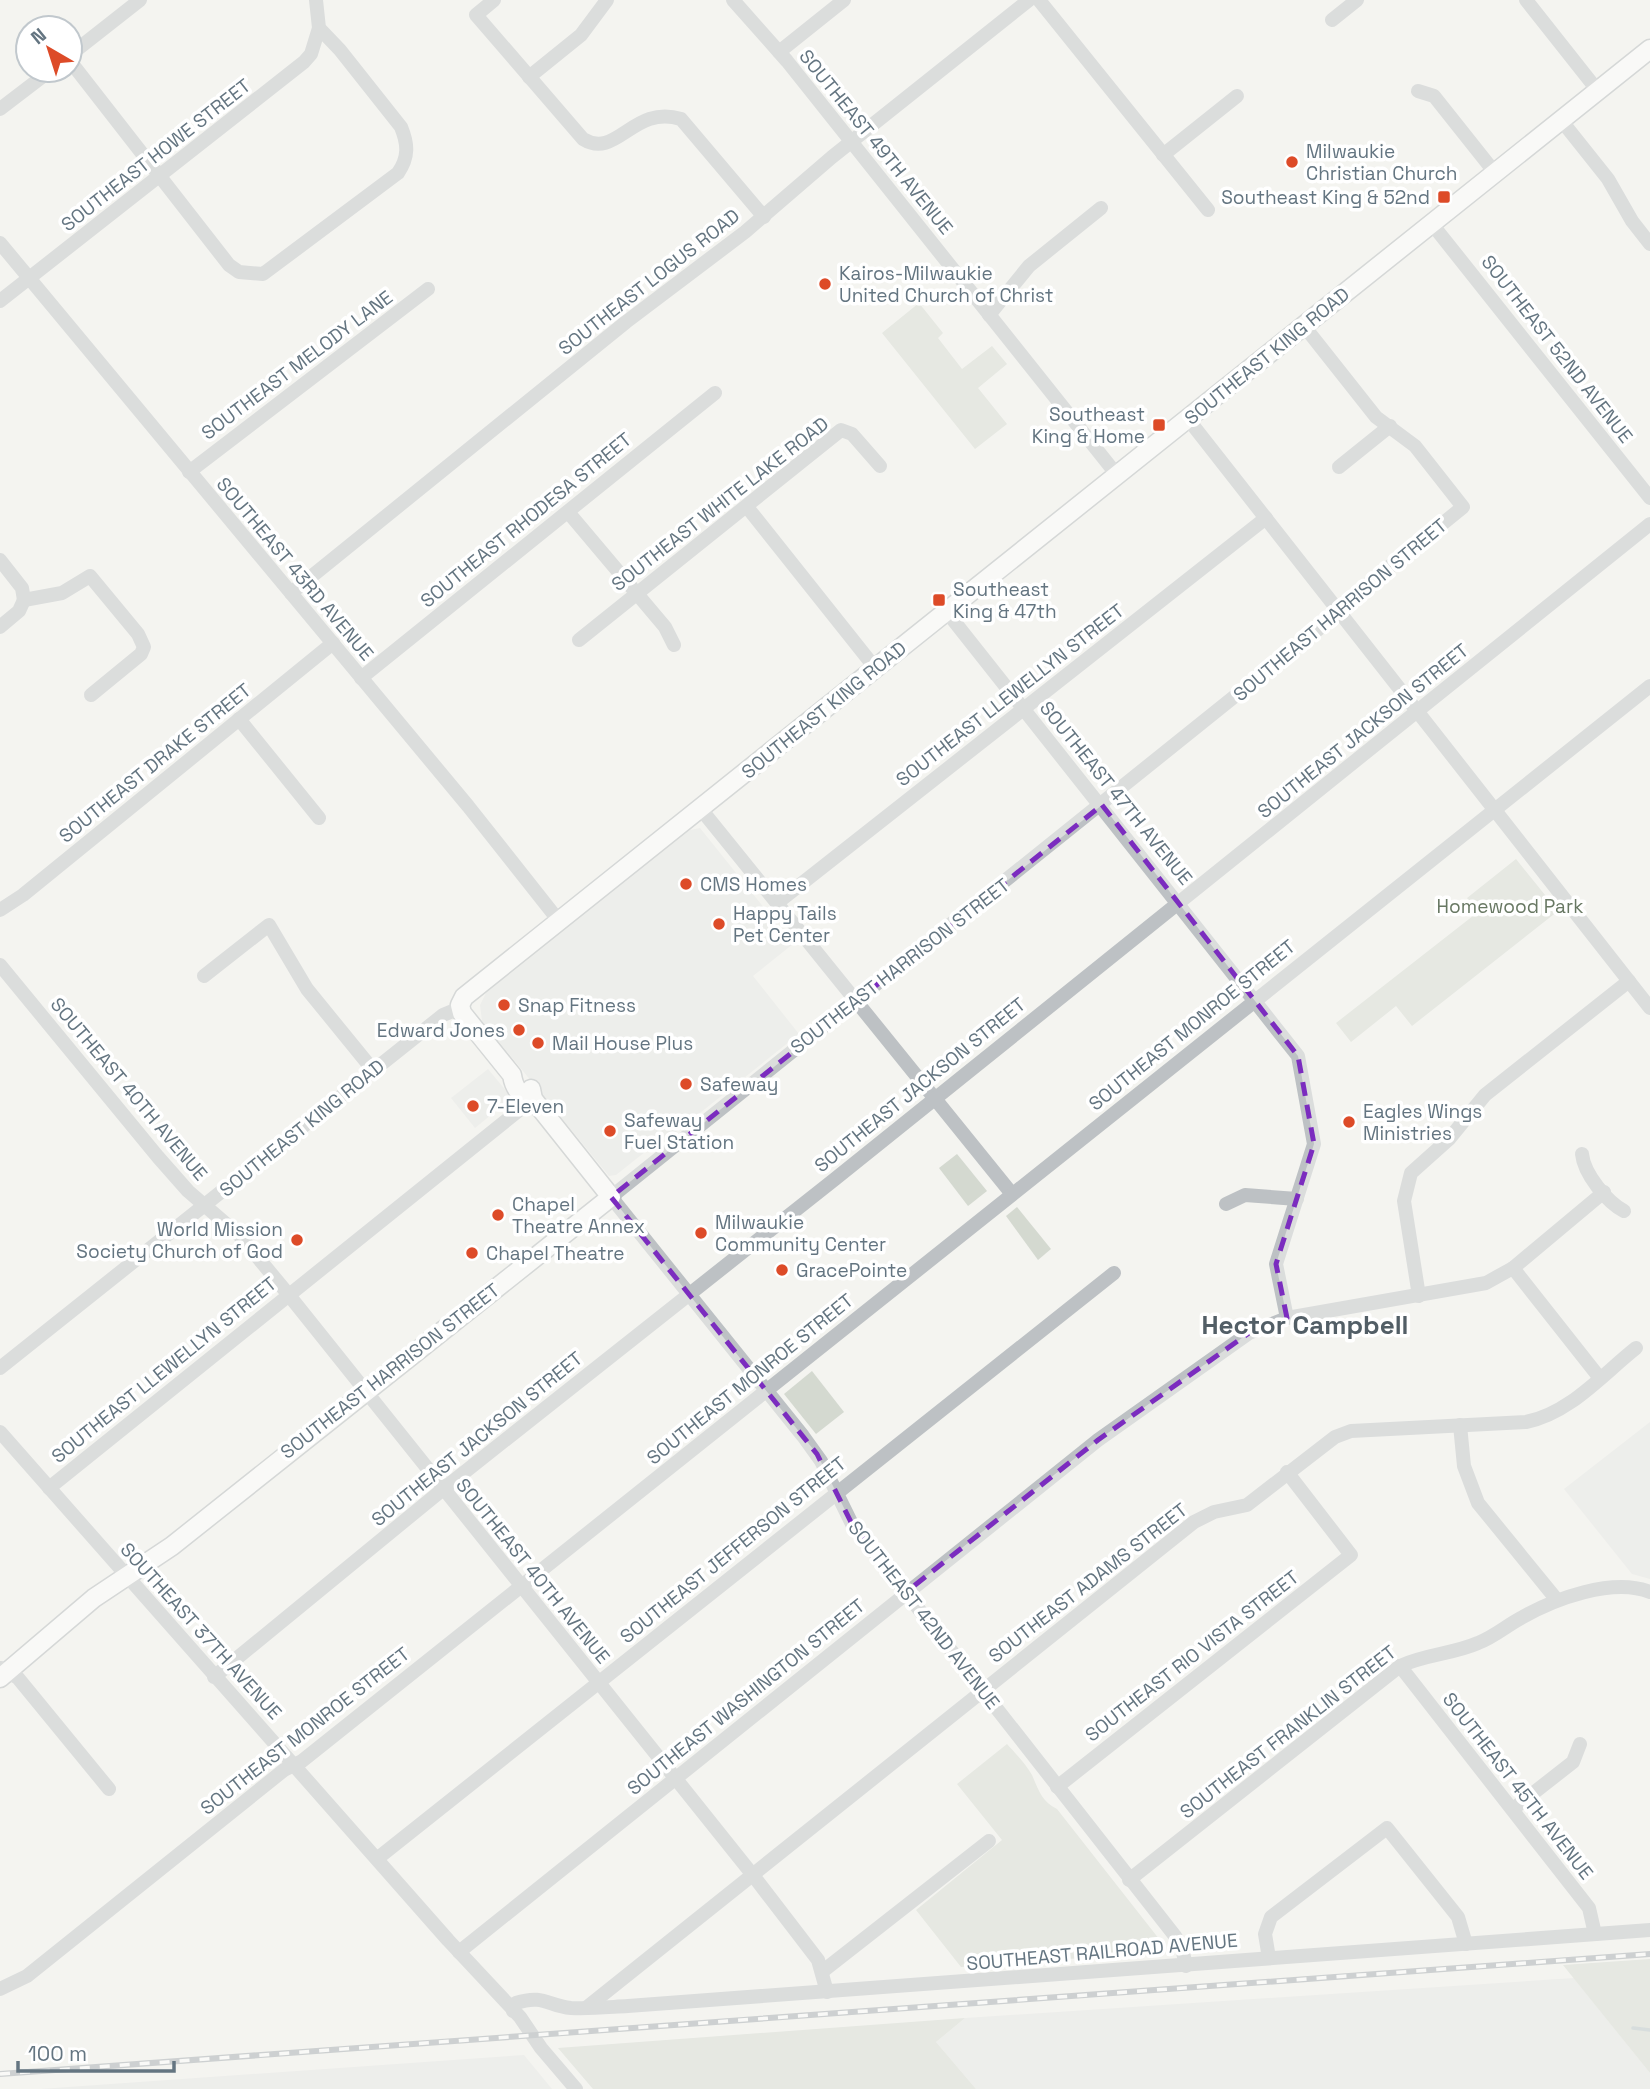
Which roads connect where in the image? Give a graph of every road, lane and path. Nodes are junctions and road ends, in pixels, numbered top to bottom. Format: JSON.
{"nodes":[{"id":1,"x":140,"y":0,"type":"edge"},
{"id":2,"x":316,"y":0,"type":"edge"},
{"id":3,"x":494,"y":0,"type":"edge"},
{"id":4,"x":607,"y":0,"type":"edge"},
{"id":5,"x":733,"y":0,"type":"edge"},
{"id":6,"x":844,"y":0,"type":"edge"},
{"id":7,"x":1030,"y":0,"type":"edge"},
{"id":8,"x":1039,"y":0,"type":"edge"},
{"id":9,"x":1357,"y":0,"type":"edge"},
{"id":10,"x":1526,"y":0,"type":"edge"},
{"id":11,"x":1332,"y":20,"type":"dead end"},
{"id":12,"x":319,"y":28,"type":"junction"},
{"id":13,"x":84,"y":44,"type":"edge"},
{"id":14,"x":1650,"y":49,"type":"edge"},
{"id":15,"x":779,"y":52,"type":"junction"},
{"id":16,"x":529,"y":77,"type":"junction"},
{"id":17,"x":84,"y":79,"type":"edge"},
{"id":18,"x":33,"y":84,"type":"edge"},
{"id":19,"x":1418,"y":91,"type":"dead end"},
{"id":20,"x":1598,"y":91,"type":"junction"},
{"id":21,"x":1237,"y":96,"type":"dead end"},
{"id":22,"x":0,"y":109,"type":"edge"},
{"id":23,"x":1561,"y":120,"type":"junction"},
{"id":24,"x":852,"y":142,"type":"junction"},
{"id":25,"x":1163,"y":155,"type":"junction"},
{"id":26,"x":1496,"y":174,"type":"junction"},
{"id":27,"x":159,"y":178,"type":"junction"},
{"id":28,"x":1101,"y":208,"type":"dead end"},
{"id":29,"x":1208,"y":210,"type":"dead end"},
{"id":30,"x":764,"y":217,"type":"junction"},
{"id":31,"x":1432,"y":224,"type":"junction"},
{"id":32,"x":0,"y":243,"type":"edge"},
{"id":33,"x":1650,"y":244,"type":"edge"},
{"id":34,"x":29,"y":279,"type":"junction"},
{"id":35,"x":428,"y":289,"type":"dead end"},
{"id":36,"x":0,"y":301,"type":"edge"},
{"id":37,"x":989,"y":315,"type":"junction"},
{"id":38,"x":1304,"y":326,"type":"junction"},
{"id":39,"x":715,"y":393,"type":"dead end"},
{"id":40,"x":1188,"y":419,"type":"junction"},
{"id":41,"x":1390,"y":426,"type":"junction"},
{"id":42,"x":880,"y":466,"type":"dead end"},
{"id":43,"x":1339,"y":467,"type":"dead end"},
{"id":44,"x":189,"y":472,"type":"junction"},
{"id":45,"x":1117,"y":475,"type":"junction"},
{"id":46,"x":1650,"y":498,"type":"edge"},
{"id":47,"x":747,"y":507,"type":"junction"},
{"id":48,"x":568,"y":512,"type":"junction"},
{"id":49,"x":1266,"y":518,"type":"junction"},
{"id":50,"x":1650,"y":524,"type":"edge"},
{"id":51,"x":0,"y":560,"type":"edge"},
{"id":52,"x":291,"y":593,"type":"junction"},
{"id":53,"x":637,"y":593,"type":"junction"},
{"id":54,"x":24,"y":600,"type":"junction"},
{"id":55,"x":946,"y":611,"type":"junction"},
{"id":56,"x":1340,"y":612,"type":"junction"},
{"id":57,"x":0,"y":627,"type":"edge"},
{"id":58,"x":579,"y":639,"type":"dead end"},
{"id":59,"x":333,"y":643,"type":"junction"},
{"id":60,"x":674,"y":645,"type":"dead end"},
{"id":61,"x":876,"y":669,"type":"junction"},
{"id":62,"x":361,"y":678,"type":"junction"},
{"id":63,"x":1650,"y":686,"type":"edge"},
{"id":64,"x":91,"y":695,"type":"dead end"},
{"id":65,"x":1024,"y":709,"type":"junction"},
{"id":66,"x":1419,"y":711,"type":"junction"},
{"id":67,"x":239,"y":719,"type":"junction"},
{"id":68,"x":1102,"y":805,"type":"junction"},
{"id":69,"x":700,"y":808,"type":"junction"},
{"id":70,"x":1494,"y":809,"type":"junction"},
{"id":71,"x":319,"y":818,"type":"dead end"},
{"id":72,"x":777,"y":903,"type":"junction"},
{"id":73,"x":1180,"y":903,"type":"junction"},
{"id":74,"x":0,"y":910,"type":"edge"},
{"id":75,"x":559,"y":921,"type":"junction"},
{"id":76,"x":0,"y":965,"type":"edge"},
{"id":77,"x":204,"y":976,"type":"dead end"},
{"id":78,"x":1629,"y":982,"type":"junction"},
{"id":79,"x":1254,"y":1000,"type":"junction"},
{"id":80,"x":857,"y":1001,"type":"junction"},
{"id":81,"x":460,"y":1008,"type":"junction"},
{"id":82,"x":1650,"y":1008,"type":"edge"},
{"id":83,"x":373,"y":1070,"type":"junction"},
{"id":84,"x":533,"y":1098,"type":"junction"},
{"id":85,"x":933,"y":1098,"type":"junction"},
{"id":86,"x":1582,"y":1154,"type":"dead end"},
{"id":87,"x":1604,"y":1192,"type":"junction"},
{"id":88,"x":1012,"y":1194,"type":"junction"},
{"id":89,"x":611,"y":1196,"type":"junction"},
{"id":90,"x":1297,"y":1199,"type":"junction"},
{"id":91,"x":1226,"y":1204,"type":"dead end"},
{"id":92,"x":206,"y":1205,"type":"junction"},
{"id":93,"x":1625,"y":1211,"type":"dead end"},
{"id":94,"x":1513,"y":1268,"type":"junction"},
{"id":95,"x":1114,"y":1273,"type":"dead end"},
{"id":96,"x":288,"y":1294,"type":"junction"},
{"id":97,"x":688,"y":1295,"type":"junction"},
{"id":98,"x":1419,"y":1296,"type":"junction"},
{"id":99,"x":1287,"y":1318,"type":"junction"},
{"id":100,"x":1636,"y":1348,"type":"dead end"},
{"id":101,"x":0,"y":1368,"type":"edge"},
{"id":102,"x":1600,"y":1377,"type":"junction"},
{"id":103,"x":767,"y":1391,"type":"junction"},
{"id":104,"x":366,"y":1392,"type":"junction"},
{"id":105,"x":1460,"y":1425,"type":"junction"},
{"id":106,"x":0,"y":1432,"type":"edge"},
{"id":107,"x":1287,"y":1472,"type":"junction"},
{"id":108,"x":49,"y":1488,"type":"junction"},
{"id":109,"x":442,"y":1490,"type":"junction"},
{"id":110,"x":835,"y":1493,"type":"junction"},
{"id":111,"x":127,"y":1576,"type":"junction"},
{"id":112,"x":520,"y":1586,"type":"junction"},
{"id":113,"x":1644,"y":1590,"type":"edge"},
{"id":114,"x":905,"y":1593,"type":"junction"},
{"id":115,"x":1557,"y":1600,"type":"junction"},
{"id":116,"x":1400,"y":1666,"type":"junction"},
{"id":117,"x":2,"y":1672,"type":"edge"},
{"id":118,"x":215,"y":1676,"type":"junction"},
{"id":119,"x":598,"y":1682,"type":"junction"},
{"id":120,"x":982,"y":1691,"type":"junction"},
{"id":121,"x":1580,"y":1744,"type":"dead end"},
{"id":122,"x":295,"y":1765,"type":"junction"},
{"id":123,"x":675,"y":1779,"type":"junction"},
{"id":124,"x":1057,"y":1787,"type":"junction"},
{"id":125,"x":109,"y":1789,"type":"dead end"},
{"id":126,"x":1513,"y":1809,"type":"junction"},
{"id":127,"x":989,"y":1841,"type":"dead end"},
{"id":128,"x":378,"y":1858,"type":"junction"},
{"id":129,"x":752,"y":1874,"type":"junction"},
{"id":130,"x":1129,"y":1880,"type":"junction"},
{"id":131,"x":1650,"y":1930,"type":"edge"},
{"id":132,"x":1594,"y":1934,"type":"junction"},
{"id":133,"x":1466,"y":1944,"type":"junction"},
{"id":134,"x":459,"y":1952,"type":"junction"},
{"id":135,"x":1269,"y":1958,"type":"junction"},
{"id":136,"x":1186,"y":1966,"type":"junction"},
{"id":137,"x":823,"y":1971,"type":"junction"},
{"id":138,"x":0,"y":1989,"type":"edge"},
{"id":139,"x":827,"y":1992,"type":"junction"},
{"id":140,"x":586,"y":2008,"type":"junction"},
{"id":141,"x":513,"y":2011,"type":"junction"},
{"id":142,"x":569,"y":2089,"type":"edge"},
{"id":143,"x":576,"y":2089,"type":"edge"}],
"edges":[{"from":1,"to":13,"type":"street"},
{"from":2,"to":12,"type":"street"},
{"from":3,"to":16,"type":"street"},
{"from":4,"to":16,"type":"street"},
{"from":5,"to":15,"type":"street","name":"SOUTHEAST 49TH AVENUE"},
{"from":6,"to":15,"type":"street"},
{"from":7,"to":24,"type":"street","name":"SOUTHEAST LOGUS ROAD"},
{"from":8,"to":25,"type":"street"},
{"from":9,"to":11,"type":"street"},
{"from":10,"to":20,"type":"street"},
{"from":12,"to":27,"type":"street","name":"SOUTHEAST HOWE STREET"},
{"from":12,"to":27,"type":"street"},
{"from":14,"to":20,"type":"main road","name":"SOUTHEAST KING ROAD"},
{"from":15,"to":24,"type":"street","name":"SOUTHEAST 49TH AVENUE"},
{"from":16,"to":30,"type":"street"},
{"from":17,"to":27,"type":"street"},
{"from":18,"to":22,"type":"street"},
{"from":19,"to":26,"type":"street"},
{"from":20,"to":23,"type":"main road","name":"SOUTHEAST KING ROAD"},
{"from":21,"to":25,"type":"street"},
{"from":23,"to":26,"type":"main road","name":"SOUTHEAST KING ROAD"},
{"from":23,"to":33,"type":"street"},
{"from":24,"to":30,"type":"street","name":"SOUTHEAST LOGUS ROAD"},
{"from":24,"to":37,"type":"street","name":"SOUTHEAST 49TH AVENUE"},
{"from":25,"to":29,"type":"street"},
{"from":26,"to":31,"type":"main road","name":"SOUTHEAST KING ROAD"},
{"from":27,"to":34,"type":"street","name":"SOUTHEAST HOWE STREET"},
{"from":28,"to":37,"type":"street"},
{"from":30,"to":52,"type":"street","name":"SOUTHEAST LOGUS ROAD"},
{"from":31,"to":38,"type":"main road","name":"SOUTHEAST KING ROAD"},
{"from":31,"to":46,"type":"street","name":"SOUTHEAST 52ND AVENUE"},
{"from":32,"to":34,"type":"street","name":"SOUTHEAST 43RD AVENUE"},
{"from":34,"to":36,"type":"street","name":"SOUTHEAST HOWE STREET"},
{"from":34,"to":44,"type":"street","name":"SOUTHEAST 43RD AVENUE"},
{"from":35,"to":44,"type":"street","name":"SOUTHEAST MELODY LANE"},
{"from":37,"to":45,"type":"street","name":"SOUTHEAST 49TH AVENUE"},
{"from":38,"to":40,"type":"main road","name":"SOUTHEAST KING ROAD"},
{"from":38,"to":41,"type":"street"},
{"from":39,"to":48,"type":"street","name":"SOUTHEAST RHODESA STREET"},
{"from":40,"to":45,"type":"main road","name":"SOUTHEAST KING ROAD"},
{"from":40,"to":49,"type":"street"},
{"from":41,"to":43,"type":"street"},
{"from":41,"to":56,"type":"street","name":"SOUTHEAST HARRISON STREET"},
{"from":42,"to":47,"type":"street","name":"SOUTHEAST WHITE LAKE ROAD"},
{"from":44,"to":52,"type":"street","name":"SOUTHEAST 43RD AVENUE"},
{"from":45,"to":55,"type":"main road","name":"SOUTHEAST KING ROAD"},
{"from":47,"to":53,"type":"street","name":"SOUTHEAST WHITE LAKE ROAD"},
{"from":47,"to":61,"type":"street"},
{"from":48,"to":53,"type":"street"},
{"from":48,"to":62,"type":"street","name":"SOUTHEAST RHODESA STREET"},
{"from":49,"to":56,"type":"street"},
{"from":49,"to":65,"type":"street","name":"SOUTHEAST LLEWELLYN STREET"},
{"from":50,"to":66,"type":"street","name":"SOUTHEAST JACKSON STREET"},
{"from":51,"to":54,"type":"street"},
{"from":52,"to":59,"type":"street","name":"SOUTHEAST 43RD AVENUE"},
{"from":53,"to":58,"type":"street","name":"SOUTHEAST WHITE LAKE ROAD"},
{"from":53,"to":60,"type":"street"},
{"from":54,"to":57,"type":"street"},
{"from":54,"to":64,"type":"street"},
{"from":55,"to":61,"type":"main road","name":"SOUTHEAST KING ROAD"},
{"from":55,"to":65,"type":"street","name":"SOUTHEAST 47TH AVENUE"},
{"from":56,"to":66,"type":"street"},
{"from":56,"to":68,"type":"street","name":"SOUTHEAST HARRISON STREET"},
{"from":59,"to":62,"type":"street","name":"SOUTHEAST 43RD AVENUE"},
{"from":59,"to":67,"type":"street","name":"SOUTHEAST DRAKE STREET"},
{"from":61,"to":69,"type":"main road","name":"SOUTHEAST KING ROAD"},
{"from":62,"to":75,"type":"street","name":"SOUTHEAST 43RD AVENUE"},
{"from":63,"to":70,"type":"street","name":"SOUTHEAST MONROE STREET"},
{"from":65,"to":68,"type":"street","name":"SOUTHEAST 47TH AVENUE"},
{"from":65,"to":72,"type":"street","name":"SOUTHEAST LLEWELLYN STREET"},
{"from":66,"to":70,"type":"street"},
{"from":66,"to":73,"type":"street","name":"SOUTHEAST JACKSON STREET"},
{"from":67,"to":71,"type":"street"},
{"from":67,"to":74,"type":"street","name":"SOUTHEAST DRAKE STREET"},
{"from":68,"to":73,"type":"street","name":"SOUTHEAST 47TH AVENUE"},
{"from":68,"to":80,"type":"street","name":"SOUTHEAST HARRISON STREET"},
{"from":69,"to":72,"type":"street"},
{"from":69,"to":75,"type":"main road","name":"SOUTHEAST KING ROAD"},
{"from":70,"to":78,"type":"street"},
{"from":70,"to":79,"type":"street","name":"SOUTHEAST MONROE STREET"},
{"from":72,"to":80,"type":"street"},
{"from":73,"to":79,"type":"street","name":"SOUTHEAST 47TH AVENUE"},
{"from":73,"to":85,"type":"street","name":"SOUTHEAST JACKSON STREET"},
{"from":75,"to":81,"type":"main road","name":"SOUTHEAST KING ROAD"},
{"from":76,"to":92,"type":"street","name":"SOUTHEAST 40TH AVENUE"},
{"from":77,"to":83,"type":"street"},
{"from":78,"to":82,"type":"street"},
{"from":78,"to":98,"type":"street"},
{"from":79,"to":88,"type":"street","name":"SOUTHEAST MONROE STREET"},
{"from":79,"to":90,"type":"street","name":"SOUTHEAST 47TH AVENUE"},
{"from":80,"to":85,"type":"street"},
{"from":80,"to":89,"type":"street","name":"SOUTHEAST HARRISON STREET"},
{"from":81,"to":83,"type":"street","name":"SOUTHEAST KING ROAD"},
{"from":81,"to":84,"type":"main road","name":"SOUTHEAST 42ND AVENUE"},
{"from":83,"to":92,"type":"street","name":"SOUTHEAST KING ROAD"},
{"from":84,"to":89,"type":"main road","name":"SOUTHEAST 42ND AVENUE"},
{"from":84,"to":96,"type":"street","name":"SOUTHEAST LLEWELLYN STREET"},
{"from":85,"to":88,"type":"street"},
{"from":85,"to":97,"type":"street","name":"SOUTHEAST JACKSON STREET"},
{"from":86,"to":87,"type":"street"},
{"from":87,"to":93,"type":"street"},
{"from":87,"to":94,"type":"street","name":"SOUTHEAST WASHINGTON STREET"},
{"from":88,"to":103,"type":"street","name":"SOUTHEAST MONROE STREET"},
{"from":89,"to":97,"type":"street","name":"SOUTHEAST 42ND AVENUE"},
{"from":89,"to":104,"type":"main road","name":"SOUTHEAST HARRISON STREET"},
{"from":90,"to":91,"type":"street"},
{"from":90,"to":99,"type":"street","name":"SOUTHEAST 47TH AVENUE"},
{"from":92,"to":96,"type":"street","name":"SOUTHEAST 40TH AVENUE"},
{"from":92,"to":101,"type":"street","name":"SOUTHEAST KING ROAD"},
{"from":94,"to":98,"type":"street","name":"SOUTHEAST WASHINGTON STREET"},
{"from":94,"to":102,"type":"street"},
{"from":95,"to":110,"type":"street","name":"SOUTHEAST JEFFERSON STREET"},
{"from":96,"to":104,"type":"street","name":"SOUTHEAST 40TH AVENUE"},
{"from":96,"to":108,"type":"street","name":"SOUTHEAST LLEWELLYN STREET"},
{"from":97,"to":103,"type":"street","name":"SOUTHEAST 42ND AVENUE"},
{"from":97,"to":109,"type":"street","name":"SOUTHEAST JACKSON STREET"},
{"from":98,"to":99,"type":"street","name":"SOUTHEAST WASHINGTON STREET"},
{"from":99,"to":114,"type":"street","name":"SOUTHEAST WASHINGTON STREET"},
{"from":100,"to":102,"type":"street","name":"SOUTHEAST ADAMS STREET"},
{"from":102,"to":105,"type":"street","name":"SOUTHEAST ADAMS STREET"},
{"from":103,"to":110,"type":"street","name":"SOUTHEAST 42ND AVENUE"},
{"from":103,"to":112,"type":"street","name":"SOUTHEAST MONROE STREET"},
{"from":104,"to":109,"type":"street","name":"SOUTHEAST 40TH AVENUE"},
{"from":104,"to":111,"type":"main road","name":"SOUTHEAST HARRISON STREET"},
{"from":105,"to":107,"type":"street","name":"SOUTHEAST ADAMS STREET"},
{"from":105,"to":115,"type":"street"},
{"from":106,"to":108,"type":"street","name":"SOUTHEAST 37TH AVENUE"},
{"from":107,"to":120,"type":"street","name":"SOUTHEAST ADAMS STREET"},
{"from":107,"to":124,"type":"street","name":"SOUTHEAST RIO VISTA STREET"},
{"from":108,"to":111,"type":"street","name":"SOUTHEAST 37TH AVENUE"},
{"from":109,"to":112,"type":"street","name":"SOUTHEAST 40TH AVENUE"},
{"from":109,"to":118,"type":"street","name":"SOUTHEAST JACKSON STREET"},
{"from":110,"to":114,"type":"street","name":"SOUTHEAST 42ND AVENUE"},
{"from":110,"to":119,"type":"street","name":"SOUTHEAST JEFFERSON STREET"},
{"from":111,"to":117,"type":"main road","name":"SOUTHEAST HARRISON STREET"},
{"from":111,"to":118,"type":"street","name":"SOUTHEAST 37TH AVENUE"},
{"from":112,"to":119,"type":"street","name":"SOUTHEAST 40TH AVENUE"},
{"from":112,"to":122,"type":"street","name":"SOUTHEAST MONROE STREET"},
{"from":113,"to":115,"type":"street","name":"SOUTHEAST FRANKLIN STREET"},
{"from":114,"to":120,"type":"street","name":"SOUTHEAST 42ND AVENUE"},
{"from":114,"to":123,"type":"street","name":"SOUTHEAST WASHINGTON STREET"},
{"from":115,"to":116,"type":"street","name":"SOUTHEAST FRANKLIN STREET"},
{"from":116,"to":126,"type":"street","name":"SOUTHEAST 45TH AVENUE"},
{"from":116,"to":130,"type":"street","name":"SOUTHEAST FRANKLIN STREET"},
{"from":117,"to":125,"type":"street"},
{"from":118,"to":122,"type":"street","name":"SOUTHEAST 37TH AVENUE"},
{"from":119,"to":123,"type":"street","name":"SOUTHEAST 40TH AVENUE"},
{"from":119,"to":128,"type":"street","name":"SOUTHEAST JEFFERSON STREET"},
{"from":120,"to":124,"type":"street","name":"SOUTHEAST 42ND AVENUE"},
{"from":120,"to":129,"type":"street","name":"SOUTHEAST ADAMS STREET"},
{"from":121,"to":126,"type":"street"},
{"from":122,"to":128,"type":"street","name":"SOUTHEAST 37TH AVENUE"},
{"from":122,"to":138,"type":"street","name":"SOUTHEAST MONROE STREET"},
{"from":123,"to":129,"type":"street","name":"SOUTHEAST 40TH AVENUE"},
{"from":123,"to":134,"type":"street","name":"SOUTHEAST WASHINGTON STREET"},
{"from":124,"to":130,"type":"street","name":"SOUTHEAST 42ND AVENUE"},
{"from":126,"to":132,"type":"street","name":"SOUTHEAST 45TH AVENUE"},
{"from":127,"to":137,"type":"street"},
{"from":128,"to":134,"type":"street","name":"SOUTHEAST 37TH AVENUE"},
{"from":129,"to":137,"type":"street","name":"SOUTHEAST 40TH AVENUE"},
{"from":129,"to":140,"type":"street","name":"SOUTHEAST ADAMS STREET"},
{"from":130,"to":136,"type":"street","name":"SOUTHEAST 42ND AVENUE"},
{"from":131,"to":132,"type":"street","name":"SOUTHEAST RAILROAD AVENUE"},
{"from":132,"to":133,"type":"street","name":"SOUTHEAST RAILROAD AVENUE"},
{"from":133,"to":135,"type":"street","name":"SOUTHEAST RAILROAD AVENUE"},
{"from":133,"to":135,"type":"street"},
{"from":134,"to":141,"type":"street","name":"SOUTHEAST 37TH AVENUE"},
{"from":135,"to":136,"type":"street","name":"SOUTHEAST RAILROAD AVENUE"},
{"from":136,"to":139,"type":"street","name":"SOUTHEAST RAILROAD AVENUE"},
{"from":137,"to":139,"type":"street","name":"SOUTHEAST 40TH AVENUE"},
{"from":139,"to":140,"type":"street","name":"SOUTHEAST RAILROAD AVENUE"},
{"from":140,"to":141,"type":"street","name":"SOUTHEAST RAILROAD AVENUE"},
{"from":141,"to":142,"type":"street","name":"SOUTHEAST 37TH AVENUE"},
{"from":141,"to":143,"type":"street","name":"SOUTHEAST 37TH AVENUE"}]}
